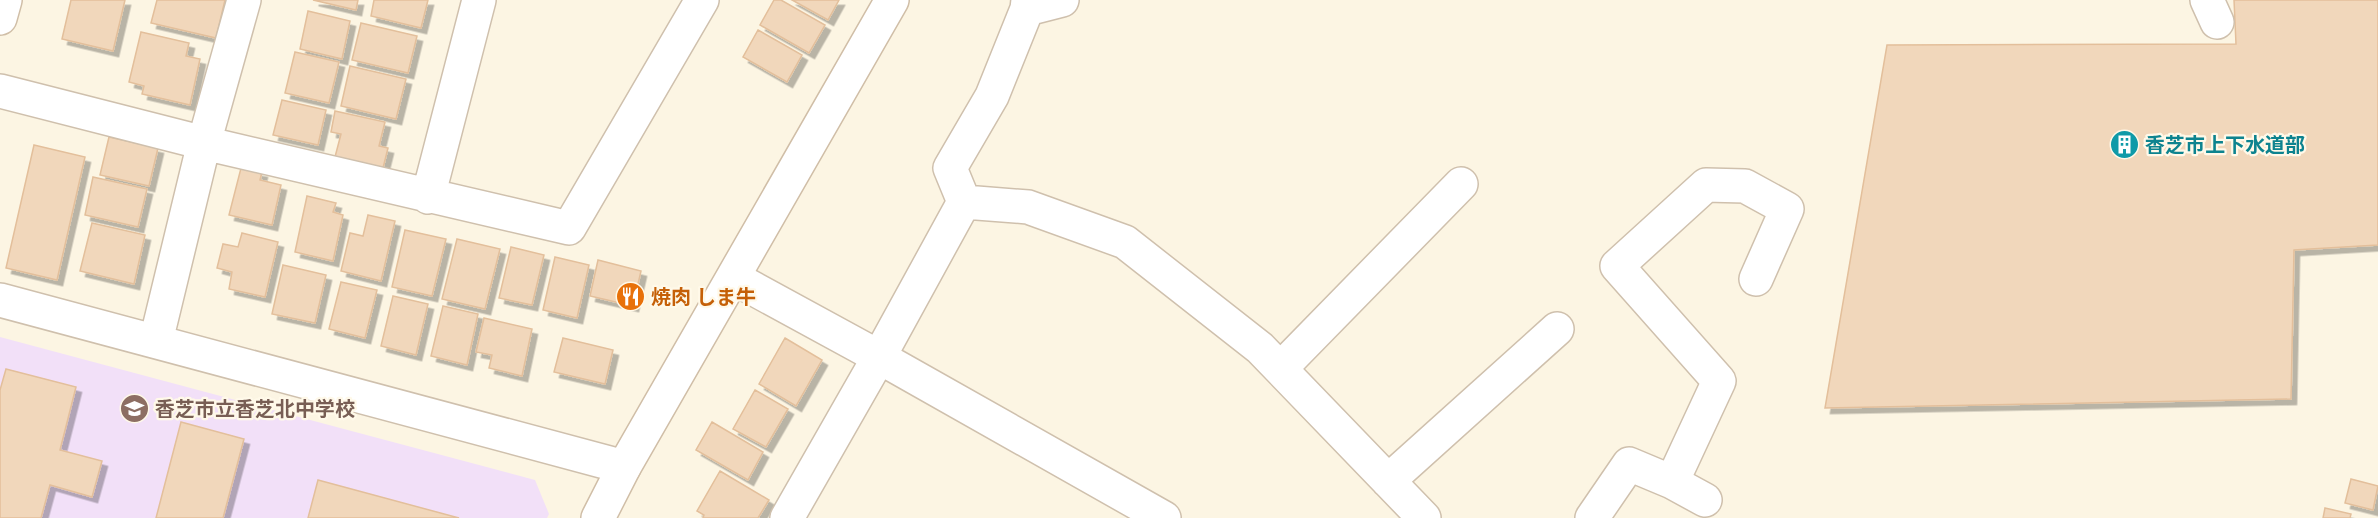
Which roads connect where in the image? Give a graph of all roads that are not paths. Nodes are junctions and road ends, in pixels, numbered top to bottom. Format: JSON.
{"nodes":[{"id":1,"x":5,"y":0,"type":"edge"},
{"id":2,"x":244,"y":0,"type":"edge"},
{"id":3,"x":479,"y":0,"type":"edge"},
{"id":4,"x":702,"y":0,"type":"edge"},
{"id":5,"x":892,"y":0,"type":"edge"},
{"id":6,"x":1062,"y":0,"type":"edge"},
{"id":7,"x":1028,"y":4,"type":"edge"},
{"id":8,"x":0,"y":18,"type":"edge"},
{"id":9,"x":0,"y":90,"type":"edge"},
{"id":10,"x":204,"y":143,"type":"junction"},
{"id":11,"x":1461,"y":184,"type":"dead end"},
{"id":12,"x":428,"y":197,"type":"junction"},
{"id":13,"x":964,"y":202,"type":"junction"},
{"id":14,"x":734,"y":278,"type":"junction"},
{"id":15,"x":1756,"y":279,"type":"dead end"},
{"id":16,"x":0,"y":300,"type":"edge"},
{"id":17,"x":1557,"y":329,"type":"dead end"},
{"id":18,"x":156,"y":341,"type":"junction"},
{"id":19,"x":879,"y":357,"type":"junction"},
{"id":20,"x":1281,"y":368,"type":"junction"},
{"id":21,"x":624,"y":467,"type":"junction"},
{"id":22,"x":1388,"y":481,"type":"junction"},
{"id":23,"x":1672,"y":482,"type":"junction"},
{"id":24,"x":1705,"y":500,"type":"dead end"},
{"id":25,"x":598,"y":518,"type":"edge"},
{"id":26,"x":787,"y":518,"type":"edge"},
{"id":27,"x":1164,"y":518,"type":"edge"},
{"id":28,"x":1424,"y":518,"type":"edge"},
{"id":29,"x":1592,"y":518,"type":"edge"}],
"edges":[{"from":1,"to":8,"type":"street"},
{"from":2,"to":10,"type":"street"},
{"from":3,"to":12,"type":"street"},
{"from":4,"to":12,"type":"street"},
{"from":5,"to":14,"type":"street"},
{"from":6,"to":7,"type":"street"},
{"from":7,"to":13,"type":"street"},
{"from":9,"to":10,"type":"street"},
{"from":10,"to":12,"type":"street"},
{"from":10,"to":18,"type":"street"},
{"from":11,"to":20,"type":"street"},
{"from":13,"to":19,"type":"street"},
{"from":13,"to":20,"type":"street"},
{"from":14,"to":19,"type":"street"},
{"from":14,"to":21,"type":"street"},
{"from":15,"to":23,"type":"street"},
{"from":16,"to":18,"type":"street"},
{"from":17,"to":22,"type":"street"},
{"from":18,"to":21,"type":"street"},
{"from":19,"to":26,"type":"street"},
{"from":19,"to":27,"type":"street"},
{"from":20,"to":22,"type":"street"},
{"from":21,"to":25,"type":"street"},
{"from":22,"to":28,"type":"street"},
{"from":23,"to":24,"type":"street"},
{"from":23,"to":29,"type":"street"}]}
